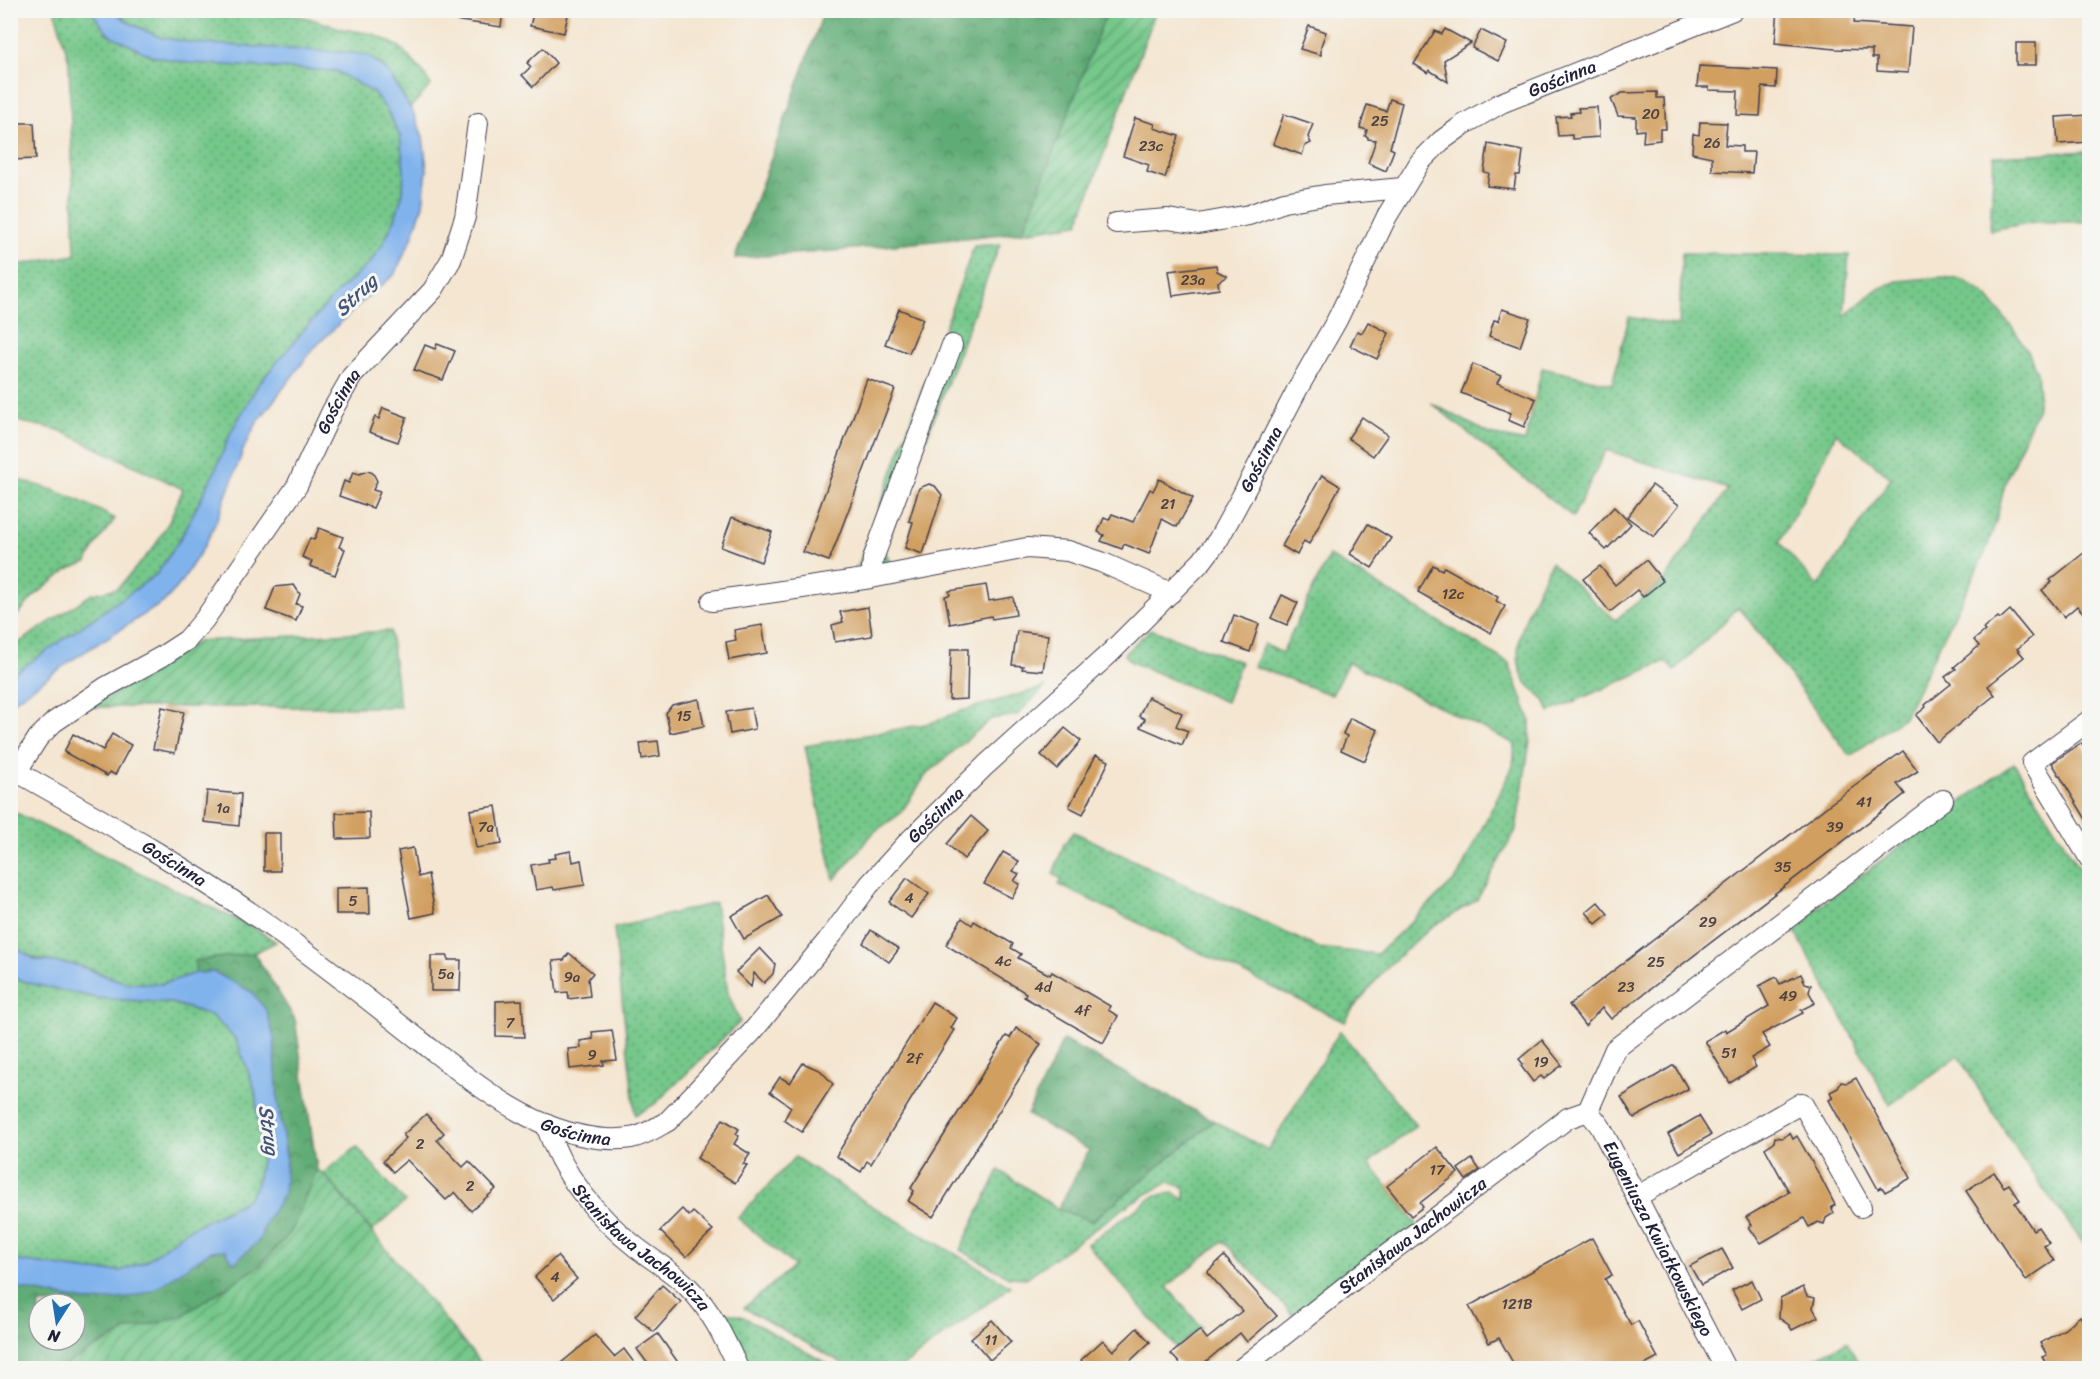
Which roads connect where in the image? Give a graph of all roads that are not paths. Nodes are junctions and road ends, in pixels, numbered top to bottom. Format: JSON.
{"nodes":[{"id":1,"x":1733,"y":10,"type":"edge"},
{"id":2,"x":1702,"y":17,"type":"edge"},
{"id":3,"x":478,"y":123,"type":"dead end"},
{"id":4,"x":1403,"y":188,"type":"junction"},
{"id":5,"x":1116,"y":223,"type":"dead end"},
{"id":6,"x":951,"y":345,"type":"dead end"},
{"id":7,"x":871,"y":579,"type":"junction"},
{"id":8,"x":1171,"y":593,"type":"junction"},
{"id":9,"x":712,"y":601,"type":"dead end"},
{"id":10,"x":2090,"y":720,"type":"edge"},
{"id":11,"x":14,"y":770,"type":"edge"},
{"id":12,"x":1943,"y":800,"type":"dead end"},
{"id":13,"x":2090,"y":859,"type":"edge"},
{"id":14,"x":1588,"y":1111,"type":"junction"},
{"id":15,"x":546,"y":1124,"type":"junction"},
{"id":16,"x":1636,"y":1197,"type":"junction"},
{"id":17,"x":1861,"y":1207,"type":"dead end"},
{"id":18,"x":738,"y":1368,"type":"edge"},
{"id":19,"x":1242,"y":1368,"type":"edge"},
{"id":20,"x":1725,"y":1368,"type":"edge"}],
"edges":[{"from":1,"to":2,"type":"street","name":"Gościnna"},
{"from":2,"to":4,"type":"street","name":"Gościnna"},
{"from":3,"to":11,"type":"street","name":"Gościnna"},
{"from":4,"to":5,"type":"street"},
{"from":4,"to":8,"type":"street","name":"Gościnna"},
{"from":6,"to":7,"type":"street"},
{"from":7,"to":8,"type":"street"},
{"from":7,"to":9,"type":"street"},
{"from":8,"to":15,"type":"street","name":"Gościnna"},
{"from":10,"to":13,"type":"street"},
{"from":11,"to":15,"type":"street","name":"Gościnna"},
{"from":12,"to":14,"type":"street"},
{"from":14,"to":16,"type":"street","name":"Eugeniusza Kwiatkowskiego"},
{"from":14,"to":19,"type":"street","name":"Stanisława Jachowicza"},
{"from":15,"to":18,"type":"street","name":"Stanisława Jachowicza"},
{"from":16,"to":17,"type":"street"},
{"from":16,"to":20,"type":"street","name":"Eugeniusza Kwiatkowskiego"}]}
